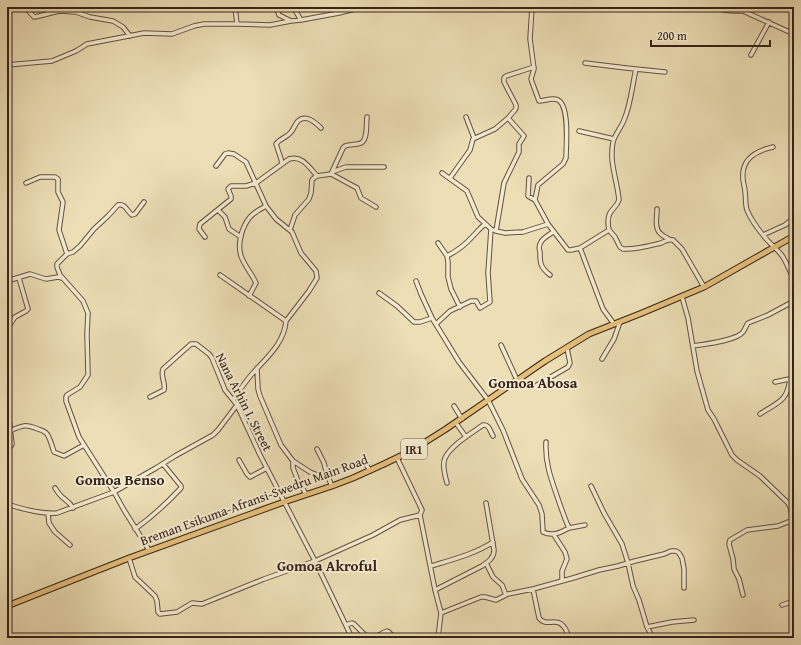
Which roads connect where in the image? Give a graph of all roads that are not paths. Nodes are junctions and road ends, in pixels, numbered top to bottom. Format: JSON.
{"nodes":[{"id":1,"x":25,"y":7,"type":"edge"},
{"id":2,"x":234,"y":7,"type":"edge"},
{"id":3,"x":276,"y":7,"type":"edge"},
{"id":4,"x":293,"y":7,"type":"edge"},
{"id":5,"x":363,"y":7,"type":"edge"},
{"id":6,"x":532,"y":7,"type":"edge"},
{"id":7,"x":716,"y":8,"type":"edge"},
{"id":8,"x":743,"y":9,"type":"edge"},
{"id":9,"x":302,"y":20,"type":"junction"},
{"id":10,"x":291,"y":21,"type":"junction"},
{"id":11,"x":769,"y":22,"type":"junction"},
{"id":12,"x":237,"y":24,"type":"junction"},
{"id":13,"x":794,"y":34,"type":"edge"},
{"id":14,"x":130,"y":36,"type":"junction"},
{"id":15,"x":751,"y":55,"type":"dead end"},
{"id":16,"x":586,"y":63,"type":"dead end"},
{"id":17,"x":7,"y":65,"type":"edge"},
{"id":18,"x":534,"y":67,"type":"junction"},
{"id":19,"x":636,"y":69,"type":"junction"},
{"id":20,"x":665,"y":72,"type":"dead end"},
{"id":21,"x":367,"y":117,"type":"dead end"},
{"id":22,"x":466,"y":117,"type":"dead end"},
{"id":23,"x":508,"y":118,"type":"junction"},
{"id":24,"x":320,"y":128,"type":"dead end"},
{"id":25,"x":579,"y":131,"type":"dead end"},
{"id":26,"x":474,"y":138,"type":"junction"},
{"id":27,"x":614,"y":139,"type":"junction"},
{"id":28,"x":773,"y":148,"type":"dead end"},
{"id":29,"x":282,"y":164,"type":"junction"},
{"id":30,"x":216,"y":166,"type":"dead end"},
{"id":31,"x":384,"y":167,"type":"dead end"},
{"id":32,"x":442,"y":172,"type":"dead end"},
{"id":33,"x":331,"y":173,"type":"junction"},
{"id":34,"x":317,"y":176,"type":"junction"},
{"id":35,"x":450,"y":178,"type":"junction"},
{"id":36,"x":528,"y":178,"type":"dead end"},
{"id":37,"x":26,"y":183,"type":"dead end"},
{"id":38,"x":256,"y":183,"type":"junction"},
{"id":39,"x":535,"y":200,"type":"junction"},
{"id":40,"x":144,"y":202,"type":"dead end"},
{"id":41,"x":266,"y":206,"type":"junction"},
{"id":42,"x":376,"y":207,"type":"dead end"},
{"id":43,"x":657,"y":209,"type":"dead end"},
{"id":44,"x":218,"y":210,"type":"junction"},
{"id":45,"x":794,"y":218,"type":"edge"},
{"id":46,"x":485,"y":224,"type":"junction"},
{"id":47,"x":548,"y":224,"type":"junction"},
{"id":48,"x":290,"y":230,"type":"junction"},
{"id":49,"x":493,"y":230,"type":"junction"},
{"id":50,"x":609,"y":230,"type":"junction"},
{"id":51,"x":553,"y":232,"type":"junction"},
{"id":52,"x":763,"y":235,"type":"junction"},
{"id":53,"x":794,"y":236,"type":"edge"},
{"id":54,"x":205,"y":237,"type":"dead end"},
{"id":55,"x":241,"y":237,"type":"junction"},
{"id":56,"x":669,"y":240,"type":"junction"},
{"id":57,"x":438,"y":243,"type":"dead end"},
{"id":58,"x":775,"y":247,"type":"junction"},
{"id":59,"x":580,"y":248,"type":"junction"},
{"id":60,"x":67,"y":254,"type":"junction"},
{"id":61,"x":447,"y":256,"type":"junction"},
{"id":62,"x":220,"y":275,"type":"dead end"},
{"id":63,"x":550,"y":275,"type":"dead end"},
{"id":64,"x":20,"y":278,"type":"junction"},
{"id":65,"x":63,"y":278,"type":"junction"},
{"id":66,"x":794,"y":279,"type":"edge"},
{"id":67,"x":7,"y":281,"type":"edge"},
{"id":68,"x":416,"y":281,"type":"dead end"},
{"id":69,"x":704,"y":287,"type":"junction"},
{"id":70,"x":379,"y":293,"type":"dead end"},
{"id":71,"x":249,"y":296,"type":"junction"},
{"id":72,"x":682,"y":296,"type":"junction"},
{"id":73,"x":794,"y":301,"type":"edge"},
{"id":74,"x":460,"y":306,"type":"junction"},
{"id":75,"x":432,"y":318,"type":"junction"},
{"id":76,"x":286,"y":321,"type":"junction"},
{"id":77,"x":617,"y":323,"type":"junction"},
{"id":78,"x":436,"y":324,"type":"junction"},
{"id":79,"x":7,"y":329,"type":"edge"},
{"id":80,"x":501,"y":345,"type":"dead end"},
{"id":81,"x":693,"y":346,"type":"junction"},
{"id":82,"x":567,"y":348,"type":"junction"},
{"id":83,"x":602,"y":359,"type":"dead end"},
{"id":84,"x":257,"y":368,"type":"junction"},
{"id":85,"x":792,"y":378,"type":"edge"},
{"id":86,"x":517,"y":380,"type":"junction"},
{"id":87,"x":775,"y":382,"type":"dead end"},
{"id":88,"x":537,"y":385,"type":"dead end"},
{"id":89,"x":150,"y":397,"type":"dead end"},
{"id":90,"x":233,"y":400,"type":"junction"},
{"id":91,"x":488,"y":400,"type":"junction"},
{"id":92,"x":237,"y":405,"type":"junction"},
{"id":93,"x":454,"y":406,"type":"dead end"},
{"id":94,"x":7,"y":408,"type":"edge"},
{"id":95,"x":760,"y":414,"type":"dead end"},
{"id":96,"x":8,"y":419,"type":"edge"},
{"id":97,"x":462,"y":419,"type":"junction"},
{"id":98,"x":456,"y":423,"type":"junction"},
{"id":99,"x":10,"y":431,"type":"junction"},
{"id":100,"x":492,"y":436,"type":"dead end"},
{"id":101,"x":466,"y":437,"type":"junction"},
{"id":102,"x":546,"y":442,"type":"dead end"},
{"id":103,"x":84,"y":445,"type":"junction"},
{"id":104,"x":7,"y":447,"type":"edge"},
{"id":105,"x":317,"y":449,"type":"dead end"},
{"id":106,"x":397,"y":458,"type":"junction"},
{"id":107,"x":239,"y":460,"type":"dead end"},
{"id":108,"x":293,"y":461,"type":"junction"},
{"id":109,"x":163,"y":464,"type":"junction"},
{"id":110,"x":267,"y":468,"type":"junction"},
{"id":111,"x":370,"y":471,"type":"junction"},
{"id":112,"x":327,"y":475,"type":"junction"},
{"id":113,"x":447,"y":483,"type":"dead end"},
{"id":114,"x":332,"y":486,"type":"junction"},
{"id":115,"x":591,"y":486,"type":"dead end"},
{"id":116,"x":56,"y":488,"type":"dead end"},
{"id":117,"x":114,"y":492,"type":"junction"},
{"id":118,"x":306,"y":494,"type":"junction"},
{"id":119,"x":284,"y":502,"type":"junction"},
{"id":120,"x":486,"y":503,"type":"dead end"},
{"id":121,"x":7,"y":504,"type":"edge"},
{"id":122,"x":73,"y":508,"type":"junction"},
{"id":123,"x":48,"y":513,"type":"junction"},
{"id":124,"x":420,"y":515,"type":"junction"},
{"id":125,"x":793,"y":520,"type":"edge"},
{"id":126,"x":585,"y":525,"type":"dead end"},
{"id":127,"x":569,"y":528,"type":"junction"},
{"id":128,"x":135,"y":529,"type":"junction"},
{"id":129,"x":554,"y":535,"type":"junction"},
{"id":130,"x":493,"y":542,"type":"junction"},
{"id":131,"x":70,"y":545,"type":"dead end"},
{"id":132,"x":149,"y":550,"type":"junction"},
{"id":133,"x":128,"y":558,"type":"junction"},
{"id":134,"x":315,"y":561,"type":"junction"},
{"id":135,"x":628,"y":563,"type":"junction"},
{"id":136,"x":486,"y":564,"type":"junction"},
{"id":137,"x":431,"y":566,"type":"junction"},
{"id":138,"x":562,"y":581,"type":"junction"},
{"id":139,"x":684,"y":588,"type":"dead end"},
{"id":140,"x":533,"y":589,"type":"junction"},
{"id":141,"x":435,"y":590,"type":"junction"},
{"id":142,"x":506,"y":595,"type":"junction"},
{"id":143,"x":743,"y":595,"type":"dead end"},
{"id":144,"x":794,"y":601,"type":"edge"},
{"id":145,"x":782,"y":605,"type":"dead end"},
{"id":146,"x":7,"y":606,"type":"edge"},
{"id":147,"x":441,"y":613,"type":"junction"},
{"id":148,"x":694,"y":620,"type":"dead end"},
{"id":149,"x":346,"y":625,"type":"junction"},
{"id":150,"x":647,"y":627,"type":"junction"},
{"id":151,"x":352,"y":638,"type":"edge"},
{"id":152,"x":394,"y":638,"type":"edge"},
{"id":153,"x":438,"y":638,"type":"edge"},
{"id":154,"x":569,"y":638,"type":"edge"},
{"id":155,"x":653,"y":638,"type":"edge"}],
"edges":[{"from":1,"to":14,"type":"street"},
{"from":2,"to":12,"type":"street"},
{"from":3,"to":10,"type":"street"},
{"from":4,"to":9,"type":"street"},
{"from":5,"to":9,"type":"street"},
{"from":6,"to":18,"type":"street"},
{"from":7,"to":8,"type":"street"},
{"from":8,"to":11,"type":"street"},
{"from":9,"to":10,"type":"street"},
{"from":10,"to":12,"type":"street"},
{"from":11,"to":13,"type":"street"},
{"from":11,"to":15,"type":"street"},
{"from":12,"to":14,"type":"street"},
{"from":14,"to":17,"type":"street"},
{"from":16,"to":19,"type":"street"},
{"from":18,"to":23,"type":"street"},
{"from":18,"to":39,"type":"street"},
{"from":19,"to":20,"type":"street"},
{"from":19,"to":27,"type":"street"},
{"from":21,"to":33,"type":"street"},
{"from":22,"to":26,"type":"street"},
{"from":23,"to":26,"type":"street"},
{"from":23,"to":49,"type":"street"},
{"from":24,"to":29,"type":"street"},
{"from":25,"to":27,"type":"street"},
{"from":26,"to":35,"type":"street"},
{"from":27,"to":50,"type":"street"},
{"from":28,"to":52,"type":"street"},
{"from":29,"to":34,"type":"street"},
{"from":29,"to":38,"type":"street"},
{"from":30,"to":38,"type":"street"},
{"from":31,"to":33,"type":"street"},
{"from":32,"to":35,"type":"street"},
{"from":33,"to":34,"type":"street"},
{"from":33,"to":42,"type":"street"},
{"from":34,"to":48,"type":"street"},
{"from":35,"to":46,"type":"street"},
{"from":36,"to":39,"type":"street"},
{"from":37,"to":60,"type":"street"},
{"from":38,"to":41,"type":"street"},
{"from":38,"to":44,"type":"street"},
{"from":39,"to":47,"type":"street"},
{"from":40,"to":60,"type":"street"},
{"from":41,"to":48,"type":"street"},
{"from":41,"to":55,"type":"street"},
{"from":43,"to":56,"type":"street"},
{"from":44,"to":54,"type":"street"},
{"from":44,"to":55,"type":"street"},
{"from":45,"to":52,"type":"street"},
{"from":46,"to":49,"type":"street"},
{"from":46,"to":61,"type":"street"},
{"from":47,"to":49,"type":"street"},
{"from":47,"to":51,"type":"street"},
{"from":48,"to":76,"type":"street"},
{"from":49,"to":74,"type":"street"},
{"from":50,"to":56,"type":"street"},
{"from":50,"to":59,"type":"street"},
{"from":51,"to":59,"type":"street"},
{"from":51,"to":63,"type":"street"},
{"from":52,"to":58,"type":"street"},
{"from":53,"to":58,"type":"main road","name":"Breman Esikuma-Afransi-Swedru Main Road","number":"IR1"},
{"from":55,"to":71,"type":"street"},
{"from":56,"to":69,"type":"street"},
{"from":57,"to":61,"type":"street"},
{"from":58,"to":66,"type":"street"},
{"from":58,"to":69,"type":"main road","name":"Breman Esikuma-Afransi-Swedru Main Road","number":"IR1"},
{"from":59,"to":77,"type":"street"},
{"from":60,"to":65,"type":"street"},
{"from":61,"to":74,"type":"street"},
{"from":62,"to":71,"type":"street"},
{"from":64,"to":65,"type":"street"},
{"from":64,"to":67,"type":"street"},
{"from":64,"to":79,"type":"street"},
{"from":65,"to":103,"type":"street"},
{"from":68,"to":75,"type":"street"},
{"from":69,"to":72,"type":"main road","name":"Breman Esikuma-Afransi-Swedru Main Road","number":"IR1"},
{"from":70,"to":75,"type":"street"},
{"from":71,"to":76,"type":"street"},
{"from":72,"to":77,"type":"main road","name":"Breman Esikuma-Afransi-Swedru Main Road","number":"IR1"},
{"from":72,"to":81,"type":"street"},
{"from":73,"to":81,"type":"street"},
{"from":74,"to":78,"type":"street"},
{"from":75,"to":78,"type":"street"},
{"from":76,"to":84,"type":"street"},
{"from":77,"to":82,"type":"main road","name":"Breman Esikuma-Afransi-Swedru Main Road","number":"IR1"},
{"from":77,"to":83,"type":"street"},
{"from":78,"to":91,"type":"street"},
{"from":80,"to":86,"type":"street"},
{"from":81,"to":125,"type":"street"},
{"from":82,"to":86,"type":"main road","name":"Breman Esikuma-Afransi-Swedru Main Road","number":"IR1"},
{"from":82,"to":88,"type":"street"},
{"from":84,"to":90,"type":"street"},
{"from":84,"to":108,"type":"street"},
{"from":85,"to":87,"type":"street"},
{"from":85,"to":95,"type":"street"},
{"from":86,"to":91,"type":"main road","name":"Breman Esikuma-Afransi-Swedru Main Road","number":"IR1"},
{"from":89,"to":90,"type":"street","name":"Nana Arhin I. Street"},
{"from":90,"to":92,"type":"street","name":"Nana Arhin I. Street"},
{"from":91,"to":97,"type":"main road","name":"Breman Esikuma-Afransi-Swedru Main Road","number":"IR1"},
{"from":91,"to":129,"type":"street"},
{"from":92,"to":109,"type":"street"},
{"from":92,"to":110,"type":"street","name":"Nana Arhin I. Street"},
{"from":93,"to":97,"type":"street"},
{"from":94,"to":96,"type":"street"},
{"from":96,"to":99,"type":"street"},
{"from":97,"to":98,"type":"main road","name":"Breman Esikuma-Afransi-Swedru Main Road","number":"IR1"},
{"from":98,"to":101,"type":"street"},
{"from":98,"to":106,"type":"main road","name":"Breman Esikuma-Afransi-Swedru Main Road","number":"IR1"},
{"from":99,"to":103,"type":"street"},
{"from":99,"to":104,"type":"street"},
{"from":100,"to":101,"type":"street"},
{"from":101,"to":113,"type":"street"},
{"from":102,"to":127,"type":"street"},
{"from":103,"to":117,"type":"street"},
{"from":105,"to":112,"type":"street"},
{"from":106,"to":111,"type":"main road","name":"Breman Esikuma-Afransi-Swedru Main Road","number":"IR1"},
{"from":106,"to":124,"type":"street"},
{"from":107,"to":110,"type":"street"},
{"from":108,"to":112,"type":"street"},
{"from":108,"to":118,"type":"street"},
{"from":109,"to":117,"type":"street"},
{"from":109,"to":128,"type":"street"},
{"from":110,"to":119,"type":"street","name":"Nana Arhin I. Street"},
{"from":111,"to":112,"type":"street"},
{"from":111,"to":114,"type":"main road","name":"Breman Esikuma-Afransi-Swedru Main Road","number":"IR1"},
{"from":112,"to":114,"type":"street"},
{"from":114,"to":118,"type":"main road","name":"Breman Esikuma-Afransi-Swedru Main Road","number":"IR1"},
{"from":115,"to":135,"type":"street"},
{"from":116,"to":122,"type":"street"},
{"from":117,"to":122,"type":"street"},
{"from":117,"to":128,"type":"street"},
{"from":118,"to":119,"type":"main road","name":"Breman Esikuma-Afransi-Swedru Main Road","number":"IR1"},
{"from":119,"to":132,"type":"main road","name":"Breman Esikuma-Afransi-Swedru Main Road","number":"IR1"},
{"from":119,"to":134,"type":"street","name":"Nana Arhin I. Street"},
{"from":120,"to":130,"type":"street"},
{"from":121,"to":123,"type":"street"},
{"from":122,"to":123,"type":"street"},
{"from":123,"to":131,"type":"street"},
{"from":124,"to":134,"type":"street"},
{"from":124,"to":137,"type":"street"},
{"from":125,"to":143,"type":"street"},
{"from":126,"to":127,"type":"street"},
{"from":127,"to":129,"type":"street"},
{"from":128,"to":132,"type":"street"},
{"from":129,"to":138,"type":"street"},
{"from":130,"to":136,"type":"street"},
{"from":130,"to":137,"type":"street"},
{"from":132,"to":133,"type":"main road","name":"Breman Esikuma-Afransi-Swedru Main Road","number":"IR1"},
{"from":133,"to":134,"type":"street"},
{"from":133,"to":146,"type":"main road","name":"Breman Esikuma-Afransi-Swedru Main Road","number":"IR1"},
{"from":134,"to":149,"type":"street","name":"Nana Arhin I. Street"},
{"from":135,"to":138,"type":"street"},
{"from":135,"to":139,"type":"street"},
{"from":135,"to":150,"type":"street"},
{"from":136,"to":141,"type":"street"},
{"from":136,"to":142,"type":"street"},
{"from":137,"to":141,"type":"street"},
{"from":138,"to":140,"type":"street"},
{"from":140,"to":142,"type":"street"},
{"from":140,"to":154,"type":"street"},
{"from":141,"to":147,"type":"street"},
{"from":142,"to":147,"type":"street"},
{"from":144,"to":145,"type":"street"},
{"from":147,"to":153,"type":"street"},
{"from":148,"to":150,"type":"street"},
{"from":149,"to":151,"type":"street","name":"Nana Arhin I. Street"},
{"from":149,"to":152,"type":"street"},
{"from":150,"to":155,"type":"street"}]}
